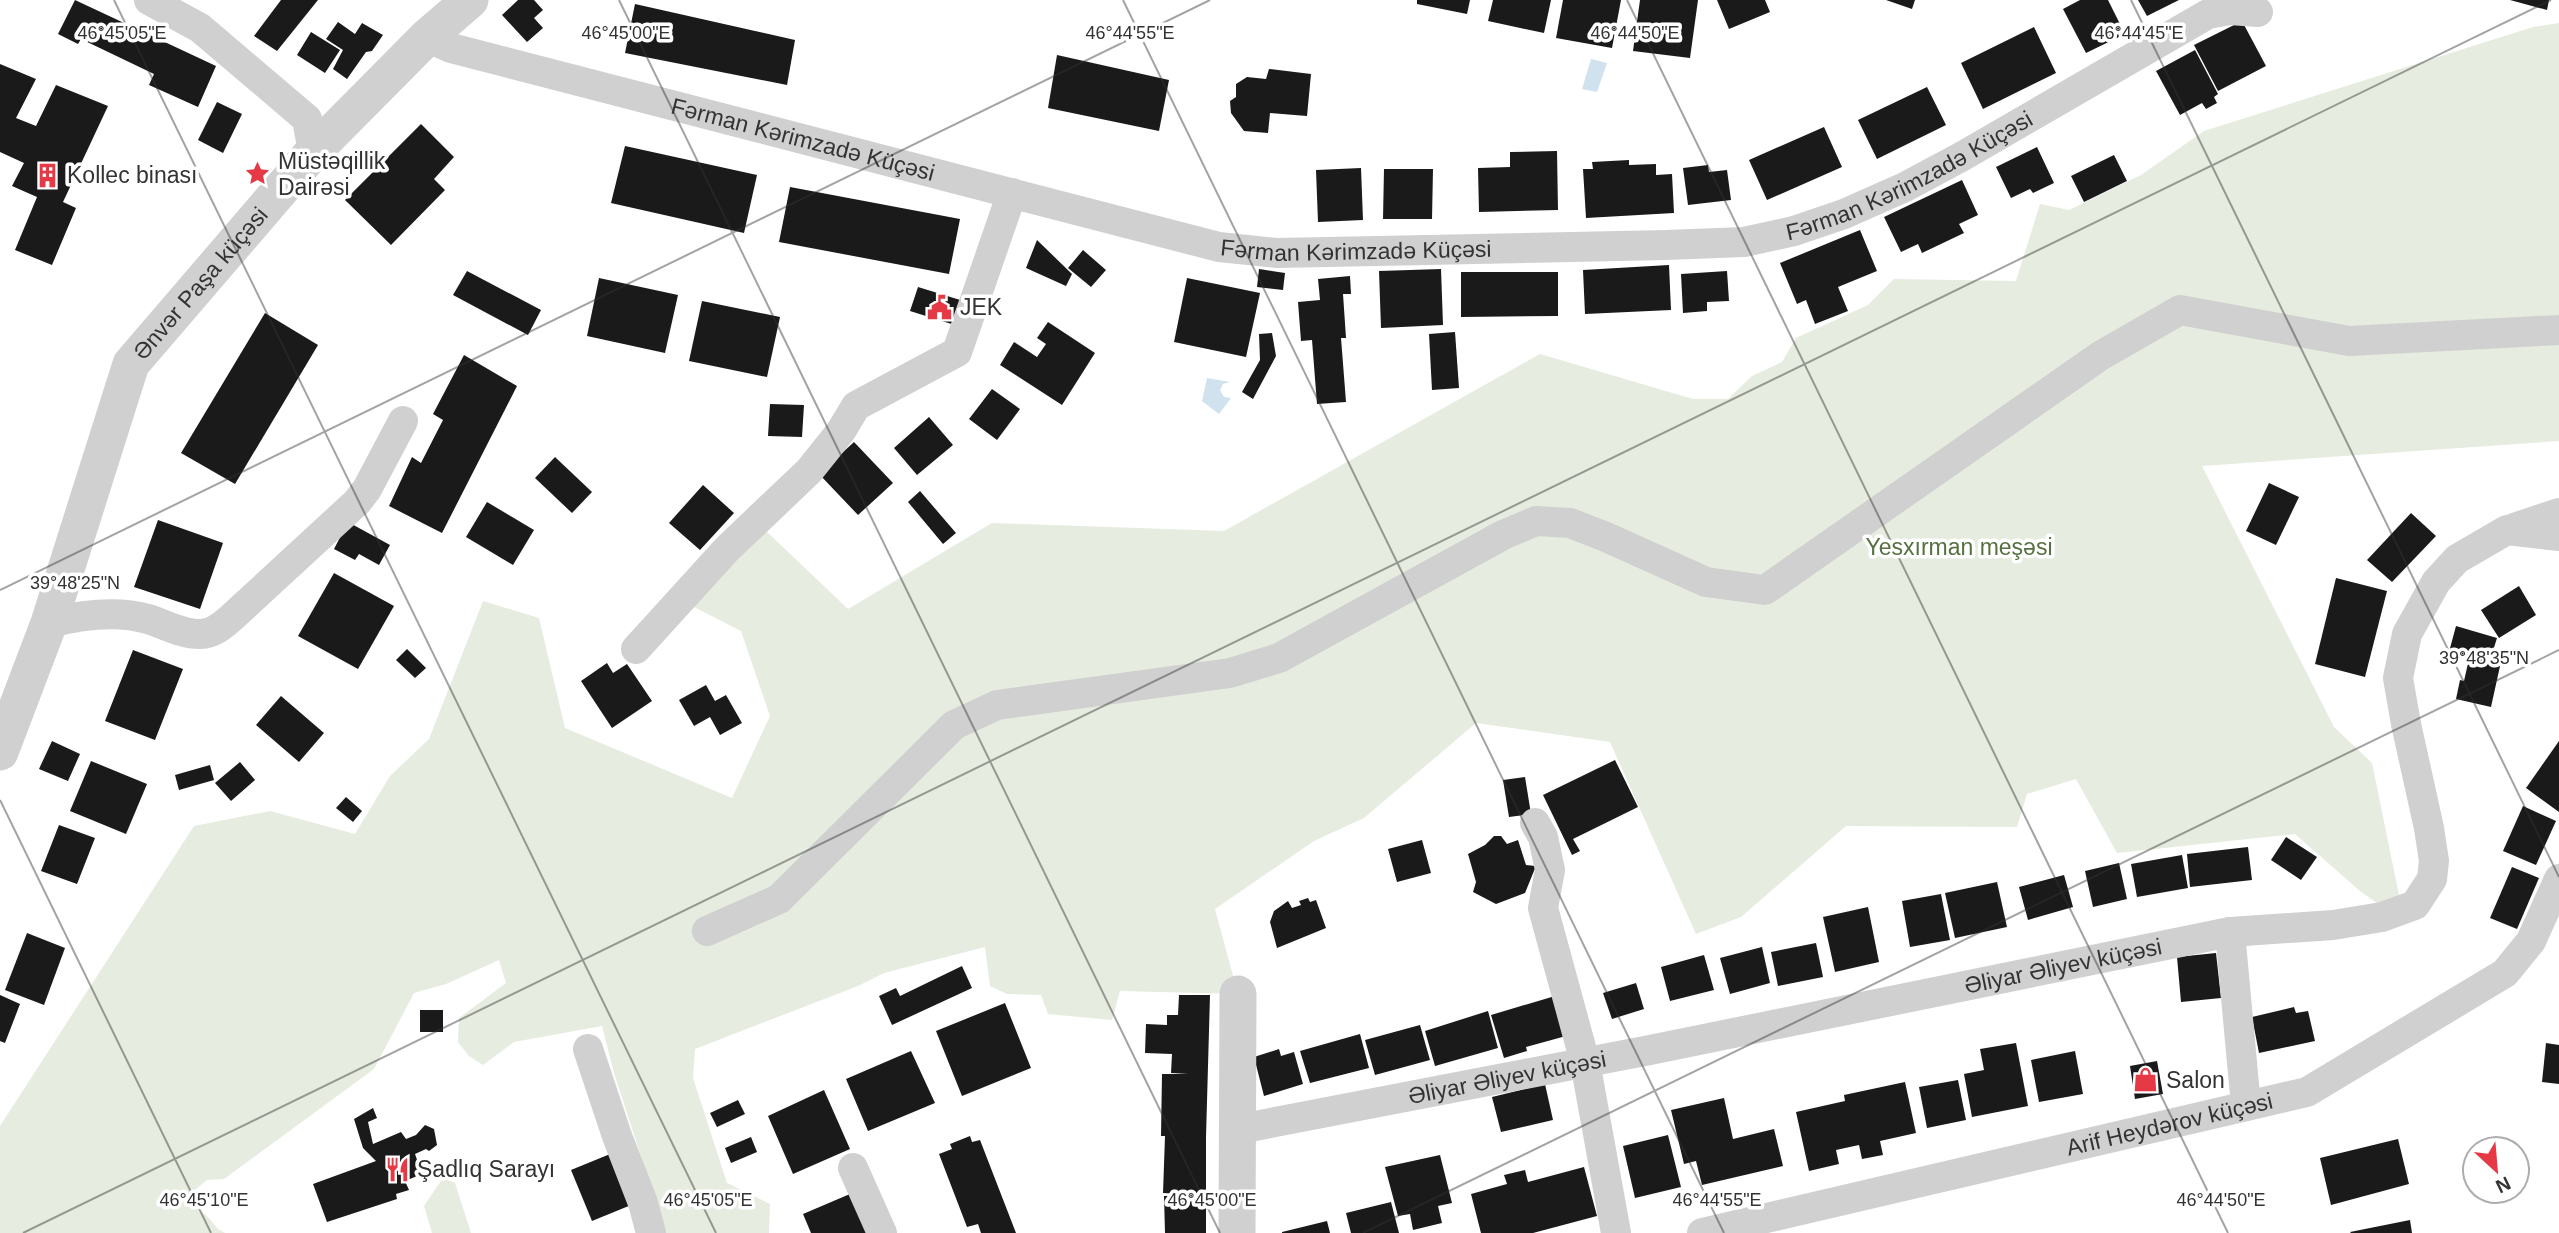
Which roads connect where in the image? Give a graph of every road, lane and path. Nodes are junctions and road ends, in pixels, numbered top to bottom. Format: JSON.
{"nodes":[{"id":1,"x":149,"y":0,"type":"edge"},
{"id":2,"x":470,"y":0,"type":"edge"},
{"id":3,"x":2258,"y":12,"type":"dead end"},
{"id":4,"x":199,"y":14,"type":"edge"},
{"id":5,"x":427,"y":37,"type":"junction"},
{"id":6,"x":313,"y":152,"type":"junction"},
{"id":7,"x":1012,"y":193,"type":"junction"},
{"id":8,"x":2559,"y":330,"type":"edge"},
{"id":9,"x":403,"y":421,"type":"dead end"},
{"id":10,"x":2559,"y":513,"type":"edge"},
{"id":11,"x":2507,"y":530,"type":"junction"},
{"id":12,"x":2559,"y":536,"type":"edge"},
{"id":13,"x":49,"y":622,"type":"junction"},
{"id":14,"x":636,"y":649,"type":"dead end"},
{"id":15,"x":0,"y":752,"type":"edge"},
{"id":16,"x":1535,"y":822,"type":"dead end"},
{"id":17,"x":2559,"y":879,"type":"edge"},
{"id":18,"x":707,"y":931,"type":"dead end"},
{"id":19,"x":2230,"y":932,"type":"junction"},
{"id":20,"x":1238,"y":994,"type":"dead end"},
{"id":21,"x":588,"y":1049,"type":"dead end"},
{"id":22,"x":1585,"y":1062,"type":"junction"},
{"id":23,"x":2246,"y":1106,"type":"junction"},
{"id":24,"x":1239,"y":1129,"type":"junction"},
{"id":25,"x":853,"y":1168,"type":"dead end"},
{"id":26,"x":651,"y":1233,"type":"edge"},
{"id":27,"x":882,"y":1233,"type":"edge"},
{"id":28,"x":1237,"y":1233,"type":"edge"},
{"id":29,"x":1616,"y":1233,"type":"edge"},
{"id":30,"x":1702,"y":1233,"type":"edge"}],
"edges":[{"from":1,"to":4,"type":"street"},
{"from":2,"to":5,"type":"street","name":"Ənvər Paşa küçəsi"},
{"from":3,"to":7,"type":"street","name":"Fərman Kərimzadə Küçəsi"},
{"from":4,"to":6,"type":"street"},
{"from":5,"to":6,"type":"street","name":"Ənvər Paşa küçəsi"},
{"from":5,"to":7,"type":"street","name":"Fərman Kərimzadə Küçəsi"},
{"from":6,"to":13,"type":"street","name":"Ənvər Paşa küçəsi"},
{"from":7,"to":14,"type":"street"},
{"from":8,"to":18,"type":"street"},
{"from":9,"to":13,"type":"street"},
{"from":10,"to":11,"type":"street","name":"Əliyar Əliyev küçəsi"},
{"from":11,"to":12,"type":"street"},
{"from":11,"to":19,"type":"street","name":"Əliyar Əliyev küçəsi"},
{"from":13,"to":15,"type":"street","name":"Ənvər Paşa küçəsi"},
{"from":16,"to":22,"type":"street"},
{"from":17,"to":23,"type":"street","name":"Arif Heydərov küçəsi"},
{"from":19,"to":22,"type":"street","name":"Əliyar Əliyev küçəsi"},
{"from":19,"to":23,"type":"street"},
{"from":20,"to":24,"type":"street"},
{"from":21,"to":26,"type":"street"},
{"from":22,"to":24,"type":"street","name":"Əliyar Əliyev küçəsi"},
{"from":22,"to":29,"type":"street"},
{"from":23,"to":30,"type":"street","name":"Arif Heydərov küçəsi"},
{"from":24,"to":28,"type":"street"},
{"from":25,"to":27,"type":"street"}]}
